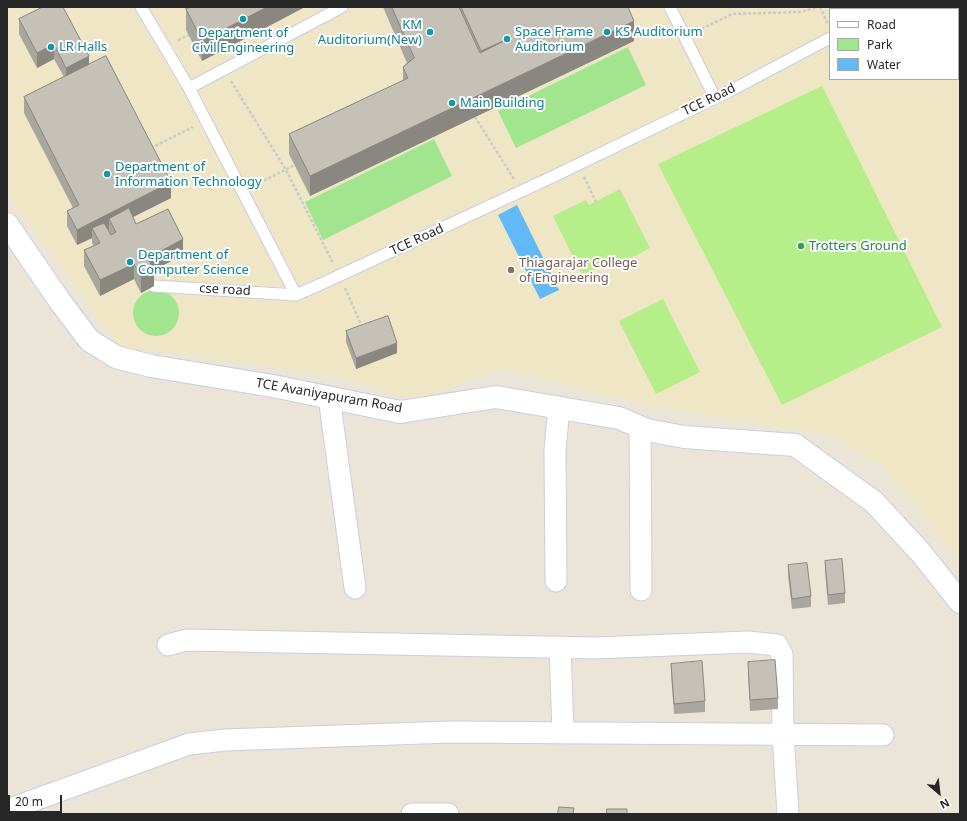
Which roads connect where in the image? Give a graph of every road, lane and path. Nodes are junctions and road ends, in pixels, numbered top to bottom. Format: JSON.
{"nodes":[{"id":1,"x":141,"y":7,"type":"edge"},
{"id":2,"x":342,"y":7,"type":"edge"},
{"id":3,"x":670,"y":7,"type":"edge"},
{"id":4,"x":819,"y":7,"type":"edge"},
{"id":5,"x":829,"y":26,"type":"edge"},
{"id":6,"x":193,"y":32,"type":"edge"},
{"id":7,"x":685,"y":37,"type":"junction"},
{"id":8,"x":829,"y":39,"type":"edge"},
{"id":9,"x":165,"y":47,"type":"junction"},
{"id":10,"x":224,"y":69,"type":"junction"},
{"id":11,"x":190,"y":88,"type":"junction"},
{"id":12,"x":715,"y":98,"type":"junction"},
{"id":13,"x":475,"y":117,"type":"dead end"},
{"id":14,"x":206,"y":120,"type":"junction"},
{"id":15,"x":146,"y":150,"type":"edge"},
{"id":16,"x":302,"y":162,"type":"edge"},
{"id":17,"x":577,"y":164,"type":"junction"},
{"id":18,"x":286,"y":170,"type":"junction"},
{"id":19,"x":242,"y":191,"type":"junction"},
{"id":20,"x":521,"y":191,"type":"junction"},
{"id":21,"x":596,"y":202,"type":"dead end"},
{"id":22,"x":7,"y":224,"type":"edge"},
{"id":23,"x":339,"y":276,"type":"junction"},
{"id":24,"x":154,"y":286,"type":"dead end"},
{"id":25,"x":296,"y":295,"type":"junction"},
{"id":26,"x":366,"y":335,"type":"edge"},
{"id":27,"x":329,"y":397,"type":"junction"},
{"id":28,"x":559,"y":407,"type":"junction"},
{"id":29,"x":640,"y":427,"type":"junction"},
{"id":30,"x":556,"y":581,"type":"dead end"},
{"id":31,"x":356,"y":588,"type":"dead end"},
{"id":32,"x":641,"y":590,"type":"dead end"},
{"id":33,"x":960,"y":602,"type":"edge"},
{"id":34,"x":168,"y":645,"type":"dead end"},
{"id":35,"x":560,"y":648,"type":"junction"},
{"id":36,"x":562,"y":733,"type":"junction"},
{"id":37,"x":783,"y":734,"type":"junction"},
{"id":38,"x":883,"y":735,"type":"dead end"},
{"id":39,"x":7,"y":810,"type":"edge"},
{"id":40,"x":412,"y":814,"type":"edge"},
{"id":41,"x":448,"y":814,"type":"edge"},
{"id":42,"x":788,"y":814,"type":"edge"}],
"edges":[{"from":1,"to":9,"type":"lane"},
{"from":2,"to":10,"type":"lane"},
{"from":3,"to":7,"type":"lane"},
{"from":4,"to":5,"type":"path"},
{"from":4,"to":7,"type":"path"},
{"from":6,"to":9,"type":"path"},
{"from":7,"to":12,"type":"lane"},
{"from":8,"to":12,"type":"lane","name":"TCE Road"},
{"from":9,"to":11,"type":"lane"},
{"from":10,"to":11,"type":"lane"},
{"from":10,"to":18,"type":"path"},
{"from":11,"to":14,"type":"lane"},
{"from":12,"to":17,"type":"lane","name":"TCE Road"},
{"from":13,"to":20,"type":"path"},
{"from":14,"to":15,"type":"path"},
{"from":14,"to":19,"type":"lane"},
{"from":16,"to":18,"type":"path"},
{"from":17,"to":20,"type":"lane","name":"TCE Road"},
{"from":17,"to":21,"type":"path"},
{"from":18,"to":19,"type":"path"},
{"from":18,"to":23,"type":"path"},
{"from":19,"to":25,"type":"lane"},
{"from":20,"to":23,"type":"lane","name":"TCE Road"},
{"from":22,"to":27,"type":"street","name":"TCE Avaniyapuram Road"},
{"from":23,"to":25,"type":"lane","name":"TCE Road"},
{"from":23,"to":26,"type":"path"},
{"from":24,"to":25,"type":"lane","name":"cse road"},
{"from":27,"to":28,"type":"street","name":"TCE Avaniyapuram Road"},
{"from":27,"to":31,"type":"street"},
{"from":28,"to":29,"type":"street","name":"TCE Avaniyapuram Road"},
{"from":28,"to":30,"type":"street"},
{"from":29,"to":32,"type":"street"},
{"from":29,"to":33,"type":"street","name":"TCE Avaniyapuram Road"},
{"from":34,"to":35,"type":"street"},
{"from":35,"to":36,"type":"street"},
{"from":35,"to":37,"type":"street"},
{"from":36,"to":37,"type":"street"},
{"from":36,"to":39,"type":"street"},
{"from":37,"to":38,"type":"street"},
{"from":37,"to":42,"type":"street"},
{"from":40,"to":41,"type":"street"}]}
